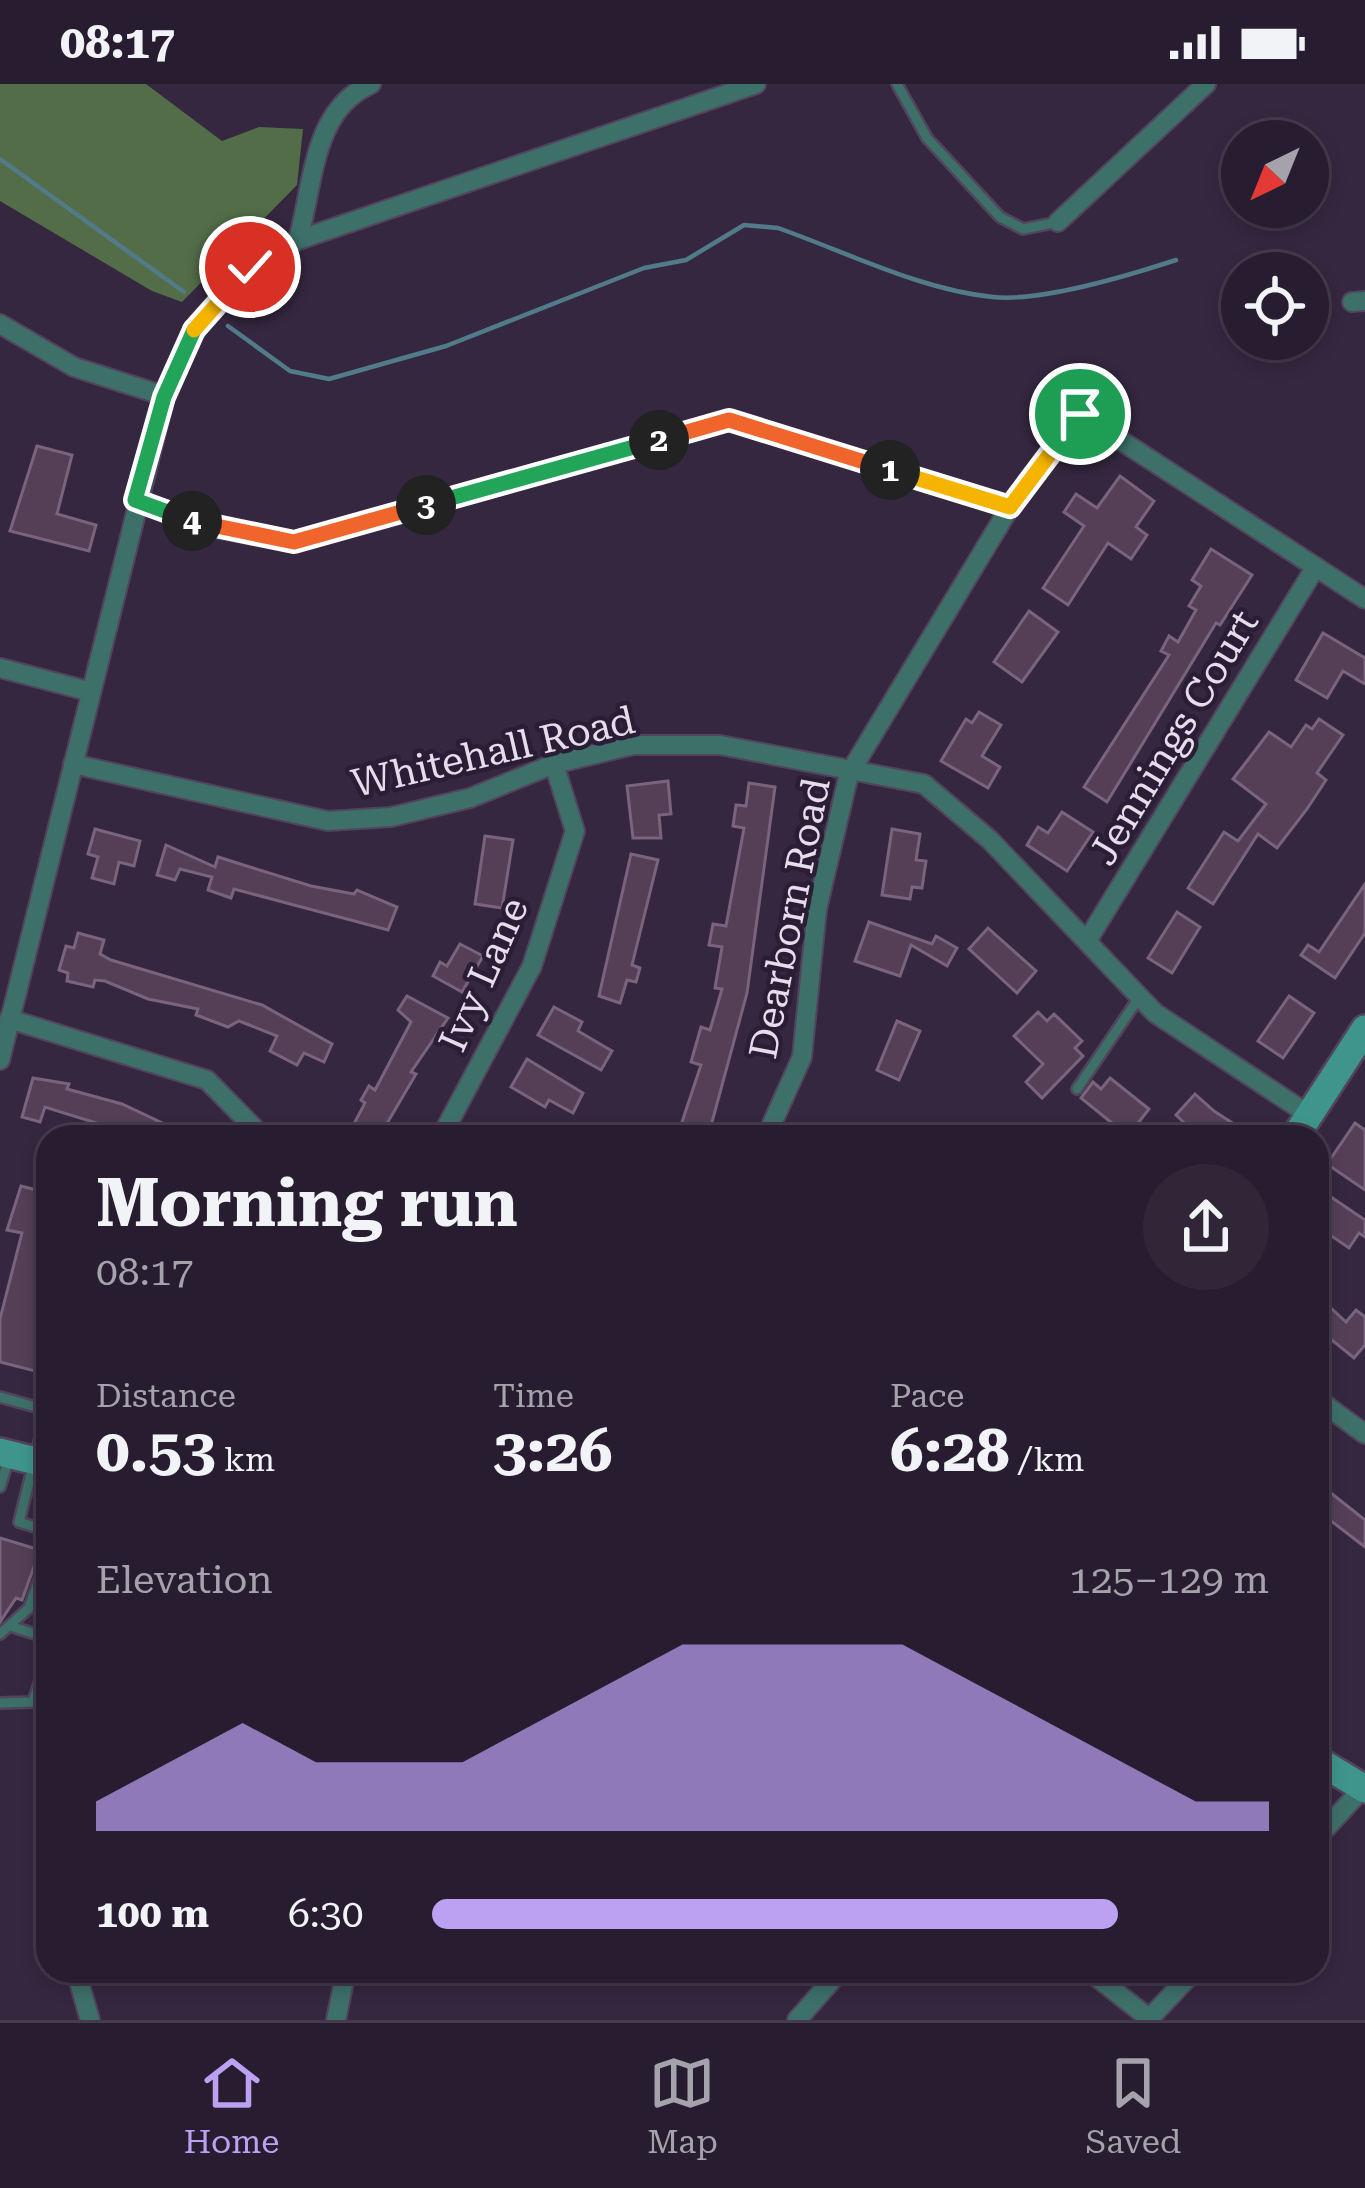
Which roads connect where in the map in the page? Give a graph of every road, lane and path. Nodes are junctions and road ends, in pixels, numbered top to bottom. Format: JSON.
{"nodes":[{"id":1,"x":371,"y":84,"type":"edge"},
{"id":2,"x":756,"y":84,"type":"edge"},
{"id":3,"x":897,"y":84,"type":"edge"},
{"id":4,"x":1206,"y":84,"type":"edge"},
{"id":5,"x":1058,"y":222,"type":"joint"},
{"id":6,"x":298,"y":240,"type":"junction"},
{"id":7,"x":0,"y":325,"type":"edge"},
{"id":8,"x":164,"y":397,"type":"junction"},
{"id":9,"x":135,"y":500,"type":"junction"},
{"id":10,"x":1010,"y":507,"type":"junction"},
{"id":11,"x":1315,"y":568,"type":"junction"},
{"id":12,"x":1365,"y":598,"type":"edge"},
{"id":13,"x":0,"y":668,"type":"edge"},
{"id":14,"x":88,"y":691,"type":"junction"},
{"id":15,"x":74,"y":764,"type":"junction"},
{"id":16,"x":554,"y":764,"type":"junction"},
{"id":17,"x":849,"y":774,"type":"junction"},
{"id":18,"x":1087,"y":941,"type":"junction"},
{"id":19,"x":1140,"y":996,"type":"junction"},
{"id":20,"x":10,"y":1019,"type":"junction"},
{"id":21,"x":1365,"y":1029,"type":"edge"},
{"id":22,"x":0,"y":1060,"type":"edge"},
{"id":23,"x":1077,"y":1089,"type":"dead end"},
{"id":24,"x":251,"y":1125,"type":"edge"},
{"id":25,"x":447,"y":1125,"type":"edge"},
{"id":26,"x":771,"y":1125,"type":"edge"},
{"id":27,"x":1301,"y":1125,"type":"edge"},
{"id":28,"x":1303,"y":1125,"type":"edge"},
{"id":29,"x":0,"y":1397,"type":"edge"},
{"id":30,"x":36,"y":1406,"type":"edge"},
{"id":31,"x":1329,"y":1408,"type":"edge"},
{"id":32,"x":1365,"y":1434,"type":"edge"},
{"id":33,"x":23,"y":1458,"type":"edge"},
{"id":34,"x":0,"y":1487,"type":"edge"},
{"id":35,"x":36,"y":1527,"type":"edge"},
{"id":36,"x":36,"y":1588,"type":"edge"},
{"id":37,"x":5,"y":1630,"type":"edge"},
{"id":38,"x":36,"y":1636,"type":"edge"},
{"id":39,"x":36,"y":1693,"type":"edge"},
{"id":40,"x":0,"y":1703,"type":"edge"},
{"id":41,"x":1329,"y":1767,"type":"edge"},
{"id":42,"x":1364,"y":1789,"type":"edge"},
{"id":43,"x":1329,"y":1825,"type":"edge"},
{"id":44,"x":79,"y":1983,"type":"edge"},
{"id":45,"x":344,"y":1983,"type":"edge"},
{"id":46,"x":829,"y":1983,"type":"edge"},
{"id":47,"x":1104,"y":1983,"type":"edge"},
{"id":48,"x":1183,"y":1983,"type":"edge"},
{"id":49,"x":1149,"y":2019,"type":"edge"},
{"id":50,"x":90,"y":2020,"type":"edge"},
{"id":51,"x":336,"y":2020,"type":"edge"},
{"id":52,"x":797,"y":2020,"type":"edge"}],
"edges":[{"from":1,"to":6,"type":"street"},
{"from":2,"to":6,"type":"street"},
{"from":3,"to":5,"type":"lane"},
{"from":4,"to":5,"type":"street"},
{"from":6,"to":8,"type":"street"},
{"from":7,"to":8,"type":"street"},
{"from":8,"to":9,"type":"street"},
{"from":9,"to":10,"type":"street"},
{"from":9,"to":14,"type":"street"},
{"from":10,"to":11,"type":"street","name":"Dearborn Road"},
{"from":10,"to":17,"type":"street","name":"Dearborn Road"},
{"from":11,"to":12,"type":"street"},
{"from":11,"to":18,"type":"street","name":"Jennings Court"},
{"from":13,"to":14,"type":"street"},
{"from":14,"to":15,"type":"street"},
{"from":15,"to":16,"type":"street","name":"Whitehall Road"},
{"from":15,"to":20,"type":"street"},
{"from":16,"to":17,"type":"street","name":"Whitehall Road"},
{"from":16,"to":25,"type":"street","name":"Ivy Lane"},
{"from":17,"to":18,"type":"street","name":"Whitehall Road"},
{"from":17,"to":26,"type":"street","name":"Dearborn Road"},
{"from":18,"to":19,"type":"street","name":"Whitehall Road"},
{"from":19,"to":23,"type":"lane"},
{"from":19,"to":27,"type":"street","name":"Whitehall Road"},
{"from":20,"to":22,"type":"street"},
{"from":20,"to":24,"type":"street"},
{"from":21,"to":28,"type":"street"},
{"from":29,"to":30,"type":"lane"},
{"from":31,"to":32,"type":"street"},
{"from":33,"to":34,"type":"lane"},
{"from":33,"to":35,"type":"lane"},
{"from":36,"to":37,"type":"lane"},
{"from":37,"to":38,"type":"lane"},
{"from":39,"to":40,"type":"lane"},
{"from":41,"to":42,"type":"street"},
{"from":42,"to":43,"type":"street"},
{"from":44,"to":50,"type":"street"},
{"from":45,"to":51,"type":"street"},
{"from":46,"to":52,"type":"street"},
{"from":47,"to":49,"type":"street"},
{"from":48,"to":49,"type":"street"}]}
